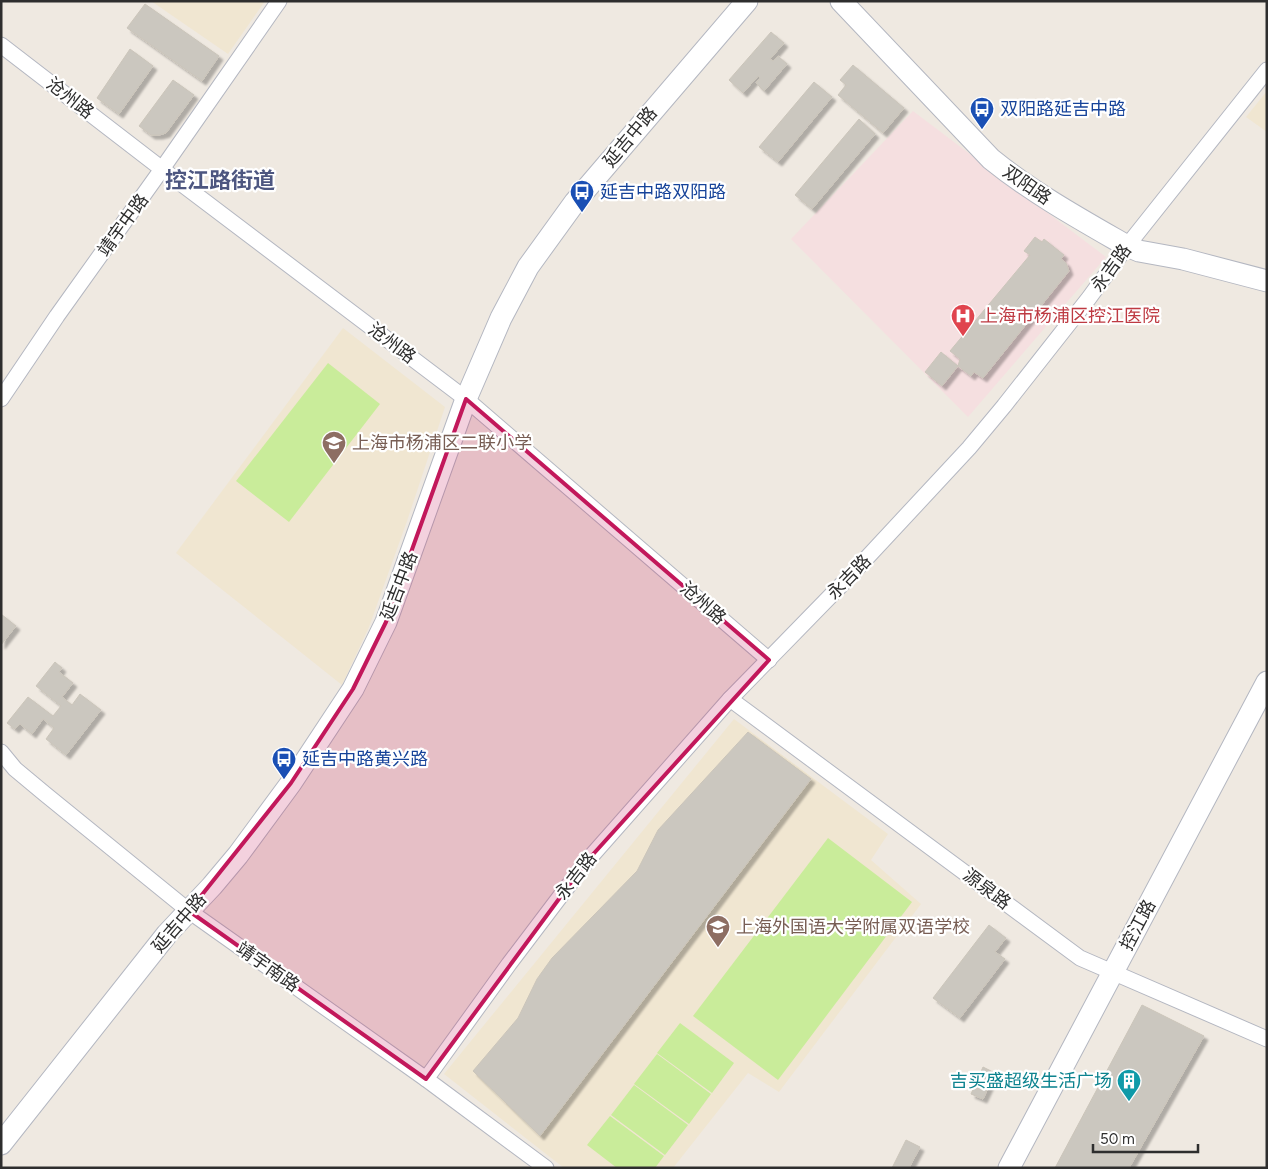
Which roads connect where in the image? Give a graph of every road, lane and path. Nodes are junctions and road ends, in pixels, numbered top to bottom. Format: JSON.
{"nodes":[{"id":1,"x":279,"y":1,"type":"edge"},
{"id":2,"x":747,"y":1,"type":"edge"},
{"id":3,"x":841,"y":1,"type":"edge"},
{"id":4,"x":1,"y":45,"type":"edge"},
{"id":5,"x":1267,"y":70,"type":"edge"},
{"id":6,"x":162,"y":169,"type":"junction"},
{"id":7,"x":1126,"y":246,"type":"junction"},
{"id":8,"x":1267,"y":281,"type":"edge"},
{"id":9,"x":1,"y":399,"type":"edge"},
{"id":10,"x":466,"y":399,"type":"junction"},
{"id":11,"x":769,"y":660,"type":"junction"},
{"id":12,"x":1267,"y":682,"type":"edge"},
{"id":13,"x":730,"y":699,"type":"junction"},
{"id":14,"x":1,"y":752,"type":"edge"},
{"id":15,"x":190,"y":911,"type":"junction"},
{"id":16,"x":1113,"y":972,"type":"junction"},
{"id":17,"x":1267,"y":1039,"type":"edge"},
{"id":18,"x":426,"y":1079,"type":"junction"},
{"id":19,"x":1,"y":1144,"type":"edge"},
{"id":20,"x":546,"y":1168,"type":"edge"},
{"id":21,"x":1009,"y":1168,"type":"edge"}],
"edges":[{"from":1,"to":6,"type":"street","name":"靖宇中路"},
{"from":2,"to":10,"type":"street","name":"延吉中路"},
{"from":3,"to":7,"type":"street","name":"双阳路"},
{"from":4,"to":6,"type":"street","name":"沧州路"},
{"from":5,"to":7,"type":"street","name":"永吉路"},
{"from":6,"to":9,"type":"street","name":"靖宇中路"},
{"from":6,"to":10,"type":"street","name":"沧州路"},
{"from":7,"to":8,"type":"street","name":"双阳路"},
{"from":7,"to":11,"type":"street","name":"永吉路"},
{"from":10,"to":11,"type":"street","name":"沧州路"},
{"from":10,"to":15,"type":"street","name":"延吉中路"},
{"from":11,"to":13,"type":"street","name":"永吉路"},
{"from":12,"to":16,"type":"street","name":"控江路"},
{"from":13,"to":16,"type":"street","name":"源泉路"},
{"from":13,"to":18,"type":"street","name":"永吉路"},
{"from":14,"to":15,"type":"street","name":"靖宇南路"},
{"from":15,"to":18,"type":"street","name":"靖宇南路"},
{"from":15,"to":19,"type":"street","name":"延吉中路"},
{"from":16,"to":17,"type":"street","name":"源泉路"},
{"from":16,"to":21,"type":"street","name":"控江路"},
{"from":18,"to":20,"type":"street","name":"靖宇南路"}]}
